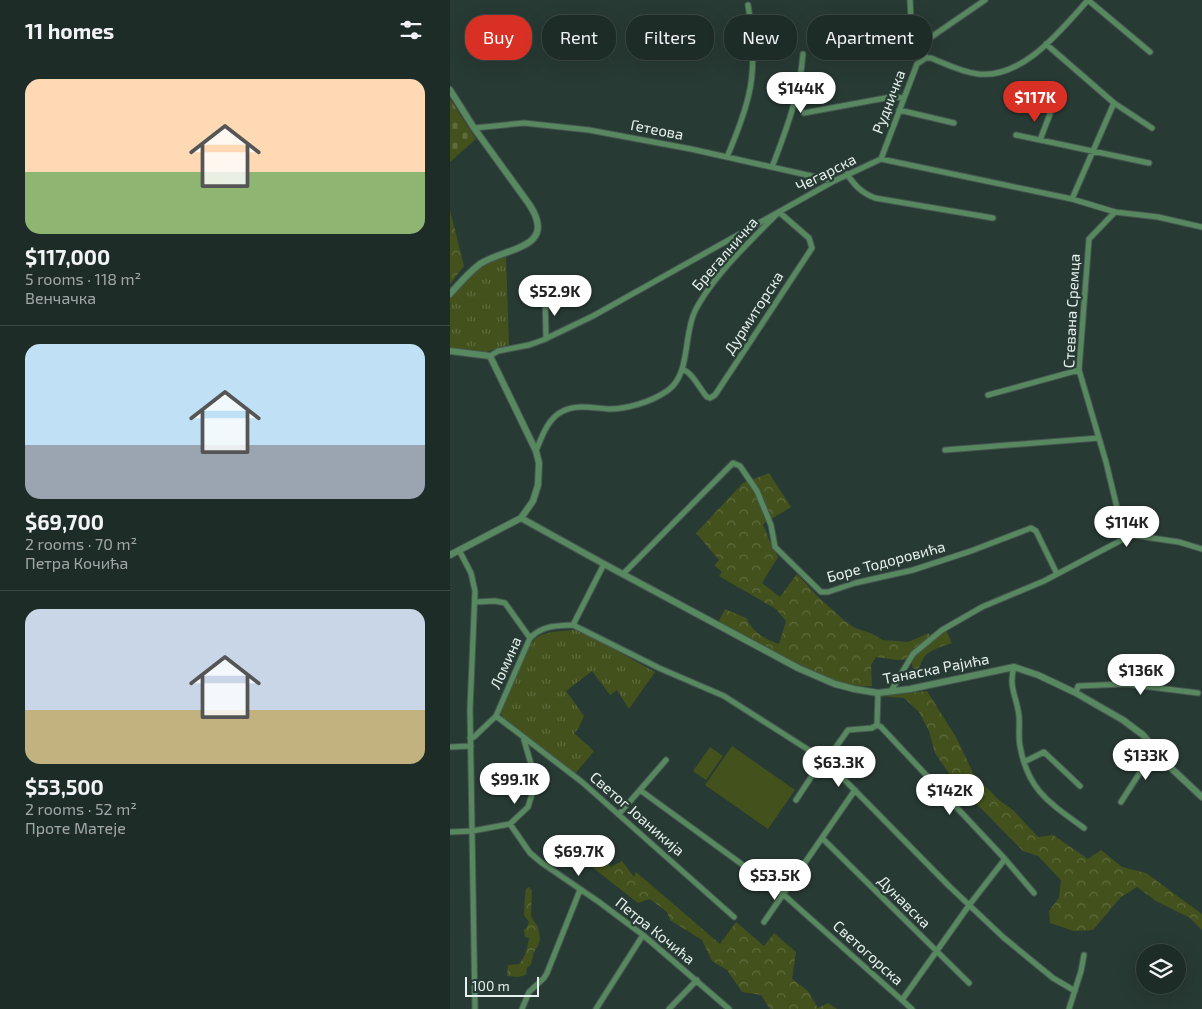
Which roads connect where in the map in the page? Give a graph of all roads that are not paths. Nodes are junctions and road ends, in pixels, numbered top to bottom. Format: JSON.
{"nodes":[{"id":1,"x":910,"y":0,"type":"edge"},
{"id":2,"x":985,"y":0,"type":"edge"},
{"id":3,"x":1088,"y":0,"type":"edge"},
{"id":4,"x":748,"y":5,"type":"dead end"},
{"id":5,"x":911,"y":15,"type":"edge"},
{"id":6,"x":932,"y":36,"type":"edge"},
{"id":7,"x":1046,"y":44,"type":"junction"},
{"id":8,"x":1150,"y":52,"type":"dead end"},
{"id":9,"x":803,"y":54,"type":"dead end"},
{"id":10,"x":932,"y":58,"type":"edge"},
{"id":11,"x":923,"y":60,"type":"edge"},
{"id":12,"x":450,"y":90,"type":"edge"},
{"id":13,"x":904,"y":98,"type":"junction"},
{"id":14,"x":1114,"y":103,"type":"junction"},
{"id":15,"x":900,"y":110,"type":"junction"},
{"id":16,"x":804,"y":113,"type":"dead end"},
{"id":17,"x":1050,"y":114,"type":"dead end"},
{"id":18,"x":954,"y":123,"type":"dead end"},
{"id":19,"x":474,"y":128,"type":"junction"},
{"id":20,"x":1152,"y":128,"type":"dead end"},
{"id":21,"x":1016,"y":135,"type":"dead end"},
{"id":22,"x":1040,"y":140,"type":"junction"},
{"id":23,"x":1093,"y":151,"type":"junction"},
{"id":24,"x":727,"y":157,"type":"junction"},
{"id":25,"x":881,"y":159,"type":"junction"},
{"id":26,"x":1149,"y":163,"type":"dead end"},
{"id":27,"x":772,"y":167,"type":"junction"},
{"id":28,"x":847,"y":174,"type":"junction"},
{"id":29,"x":834,"y":181,"type":"junction"},
{"id":30,"x":1072,"y":198,"type":"junction"},
{"id":31,"x":779,"y":212,"type":"junction"},
{"id":32,"x":1115,"y":212,"type":"junction"},
{"id":33,"x":993,"y":218,"type":"dead end"},
{"id":34,"x":1202,"y":227,"type":"edge"},
{"id":35,"x":553,"y":286,"type":"dead end"},
{"id":36,"x":450,"y":294,"type":"edge"},
{"id":37,"x":546,"y":339,"type":"junction"},
{"id":38,"x":450,"y":351,"type":"edge"},
{"id":39,"x":490,"y":356,"type":"junction"},
{"id":40,"x":682,"y":369,"type":"junction"},
{"id":41,"x":1079,"y":370,"type":"junction"},
{"id":42,"x":988,"y":394,"type":"dead end"},
{"id":43,"x":1099,"y":438,"type":"junction"},
{"id":44,"x":945,"y":450,"type":"dead end"},
{"id":45,"x":536,"y":451,"type":"junction"},
{"id":46,"x":521,"y":518,"type":"junction"},
{"id":47,"x":1131,"y":534,"type":"junction"},
{"id":48,"x":459,"y":550,"type":"junction"},
{"id":49,"x":1202,"y":550,"type":"edge"},
{"id":50,"x":450,"y":555,"type":"edge"},
{"id":51,"x":604,"y":564,"type":"junction"},
{"id":52,"x":623,"y":574,"type":"junction"},
{"id":53,"x":1057,"y":574,"type":"junction"},
{"id":54,"x":475,"y":602,"type":"junction"},
{"id":55,"x":573,"y":624,"type":"junction"},
{"id":56,"x":530,"y":638,"type":"junction"},
{"id":57,"x":1014,"y":667,"type":"junction"},
{"id":58,"x":891,"y":691,"type":"junction"},
{"id":59,"x":878,"y":693,"type":"junction"},
{"id":60,"x":1076,"y":693,"type":"junction"},
{"id":61,"x":1198,"y":693,"type":"dead end"},
{"id":62,"x":496,"y":716,"type":"junction"},
{"id":63,"x":877,"y":725,"type":"junction"},
{"id":64,"x":470,"y":738,"type":"junction"},
{"id":65,"x":524,"y":739,"type":"junction"},
{"id":66,"x":471,"y":746,"type":"junction"},
{"id":67,"x":450,"y":747,"type":"edge"},
{"id":68,"x":1155,"y":750,"type":"junction"},
{"id":69,"x":666,"y":760,"type":"dead end"},
{"id":70,"x":825,"y":760,"type":"junction"},
{"id":71,"x":1024,"y":762,"type":"junction"},
{"id":72,"x":1080,"y":786,"type":"dead end"},
{"id":73,"x":640,"y":790,"type":"junction"},
{"id":74,"x":856,"y":790,"type":"junction"},
{"id":75,"x":1202,"y":797,"type":"edge"},
{"id":76,"x":796,"y":800,"type":"dead end"},
{"id":77,"x":1121,"y":802,"type":"dead end"},
{"id":78,"x":618,"y":814,"type":"junction"},
{"id":79,"x":510,"y":824,"type":"junction"},
{"id":80,"x":1084,"y":828,"type":"dead end"},
{"id":81,"x":472,"y":831,"type":"junction"},
{"id":82,"x":450,"y":832,"type":"edge"},
{"id":83,"x":822,"y":838,"type":"junction"},
{"id":84,"x":1004,"y":859,"type":"junction"},
{"id":85,"x":580,"y":890,"type":"junction"},
{"id":86,"x":1034,"y":893,"type":"dead end"},
{"id":87,"x":784,"y":895,"type":"junction"},
{"id":88,"x":970,"y":904,"type":"junction"},
{"id":89,"x":734,"y":917,"type":"dead end"},
{"id":90,"x":764,"y":922,"type":"dead end"},
{"id":91,"x":643,"y":935,"type":"junction"},
{"id":92,"x":936,"y":952,"type":"junction"},
{"id":93,"x":1084,"y":955,"type":"dead end"},
{"id":94,"x":696,"y":980,"type":"junction"},
{"id":95,"x":969,"y":983,"type":"dead end"},
{"id":96,"x":1075,"y":992,"type":"junction"},
{"id":97,"x":902,"y":1000,"type":"junction"},
{"id":98,"x":475,"y":1009,"type":"edge"},
{"id":99,"x":522,"y":1009,"type":"edge"},
{"id":100,"x":596,"y":1009,"type":"edge"},
{"id":101,"x":670,"y":1009,"type":"edge"},
{"id":102,"x":729,"y":1009,"type":"edge"},
{"id":103,"x":912,"y":1009,"type":"edge"},
{"id":104,"x":1069,"y":1009,"type":"edge"}],
"edges":[{"from":1,"to":5,"type":"street"},
{"from":2,"to":6,"type":"street"},
{"from":3,"to":7,"type":"street"},
{"from":3,"to":8,"type":"street"},
{"from":4,"to":24,"type":"street"},
{"from":7,"to":10,"type":"street"},
{"from":7,"to":14,"type":"street"},
{"from":9,"to":27,"type":"street"},
{"from":11,"to":13,"type":"street","name":"Рудничка"},
{"from":12,"to":19,"type":"street"},
{"from":13,"to":15,"type":"street","name":"Рудничка"},
{"from":13,"to":16,"type":"street"},
{"from":14,"to":20,"type":"street"},
{"from":14,"to":23,"type":"street"},
{"from":15,"to":18,"type":"street"},
{"from":15,"to":25,"type":"street","name":"Рудничка"},
{"from":17,"to":22,"type":"street"},
{"from":19,"to":24,"type":"street","name":"Гетеова"},
{"from":19,"to":36,"type":"street"},
{"from":21,"to":22,"type":"street"},
{"from":22,"to":23,"type":"street"},
{"from":23,"to":26,"type":"street"},
{"from":23,"to":30,"type":"street"},
{"from":24,"to":27,"type":"street","name":"Гетеова"},
{"from":25,"to":28,"type":"street","name":"Чегарска"},
{"from":25,"to":30,"type":"street"},
{"from":27,"to":29,"type":"street","name":"Гетеова"},
{"from":28,"to":29,"type":"street","name":"Чегарска"},
{"from":28,"to":33,"type":"street"},
{"from":29,"to":31,"type":"street","name":"Чегарска"},
{"from":30,"to":32,"type":"street"},
{"from":31,"to":37,"type":"street","name":"Чегарска"},
{"from":31,"to":40,"type":"street","name":"Брегалничка"},
{"from":31,"to":40,"type":"street","name":"Дурмиторска"},
{"from":32,"to":34,"type":"street"},
{"from":32,"to":41,"type":"street","name":"Стевана Сремца"},
{"from":35,"to":37,"type":"street"},
{"from":37,"to":39,"type":"street","name":"Чегарска"},
{"from":38,"to":39,"type":"street"},
{"from":39,"to":45,"type":"street"},
{"from":40,"to":45,"type":"street","name":"Брегалничка"},
{"from":41,"to":42,"type":"street"},
{"from":41,"to":43,"type":"street","name":"Стевана Сремца"},
{"from":43,"to":44,"type":"street"},
{"from":43,"to":47,"type":"street","name":"Стевана Сремца"},
{"from":45,"to":46,"type":"street"},
{"from":46,"to":48,"type":"street"},
{"from":46,"to":51,"type":"street","name":"Танаска Рајића"},
{"from":47,"to":49,"type":"street"},
{"from":47,"to":53,"type":"street"},
{"from":48,"to":50,"type":"street"},
{"from":48,"to":54,"type":"street"},
{"from":51,"to":52,"type":"street","name":"Танаска Рајића"},
{"from":51,"to":55,"type":"street"},
{"from":52,"to":53,"type":"street","name":"Боре Тодоровића"},
{"from":52,"to":59,"type":"street","name":"Танаска Рајића"},
{"from":53,"to":58,"type":"street"},
{"from":54,"to":56,"type":"street"},
{"from":54,"to":64,"type":"street"},
{"from":55,"to":56,"type":"street","name":"Ломина"},
{"from":55,"to":70,"type":"street"},
{"from":56,"to":62,"type":"street","name":"Ломина"},
{"from":57,"to":58,"type":"street","name":"Танаска Рајића"},
{"from":57,"to":60,"type":"street"},
{"from":57,"to":71,"type":"street"},
{"from":58,"to":59,"type":"street","name":"Танаска Рајића"},
{"from":59,"to":63,"type":"street"},
{"from":60,"to":61,"type":"street"},
{"from":60,"to":68,"type":"street"},
{"from":62,"to":64,"type":"street","name":"Ломина"},
{"from":62,"to":65,"type":"street","name":"Светог Јоаникија"},
{"from":63,"to":70,"type":"street"},
{"from":63,"to":84,"type":"street"},
{"from":64,"to":66,"type":"street"},
{"from":65,"to":78,"type":"street","name":"Светог Јоаникија"},
{"from":65,"to":79,"type":"street"},
{"from":66,"to":67,"type":"street"},
{"from":66,"to":81,"type":"street"},
{"from":68,"to":75,"type":"street"},
{"from":68,"to":77,"type":"street"},
{"from":69,"to":73,"type":"street"},
{"from":70,"to":74,"type":"street"},
{"from":70,"to":76,"type":"street"},
{"from":71,"to":72,"type":"street"},
{"from":71,"to":80,"type":"street"},
{"from":73,"to":78,"type":"street"},
{"from":73,"to":87,"type":"street","name":"Светогорска"},
{"from":74,"to":83,"type":"street"},
{"from":74,"to":88,"type":"street"},
{"from":78,"to":89,"type":"street","name":"Светог Јоаникија"},
{"from":79,"to":81,"type":"street"},
{"from":79,"to":85,"type":"street","name":"Петра Кочића"},
{"from":81,"to":82,"type":"street"},
{"from":81,"to":98,"type":"street"},
{"from":83,"to":87,"type":"street"},
{"from":83,"to":92,"type":"street","name":"Дунавска"},
{"from":84,"to":86,"type":"street"},
{"from":84,"to":88,"type":"street"},
{"from":85,"to":91,"type":"street","name":"Петра Кочића"},
{"from":85,"to":99,"type":"street"},
{"from":87,"to":90,"type":"street"},
{"from":87,"to":97,"type":"street","name":"Светогорска"},
{"from":88,"to":92,"type":"street"},
{"from":88,"to":96,"type":"street"},
{"from":91,"to":94,"type":"street","name":"Петра Кочића"},
{"from":91,"to":100,"type":"street"},
{"from":92,"to":95,"type":"street","name":"Дунавска"},
{"from":92,"to":97,"type":"street"},
{"from":93,"to":96,"type":"street"},
{"from":94,"to":101,"type":"street"},
{"from":94,"to":102,"type":"street","name":"Петра Кочића"},
{"from":96,"to":104,"type":"street"},
{"from":97,"to":103,"type":"street","name":"Светогорска"}]}
